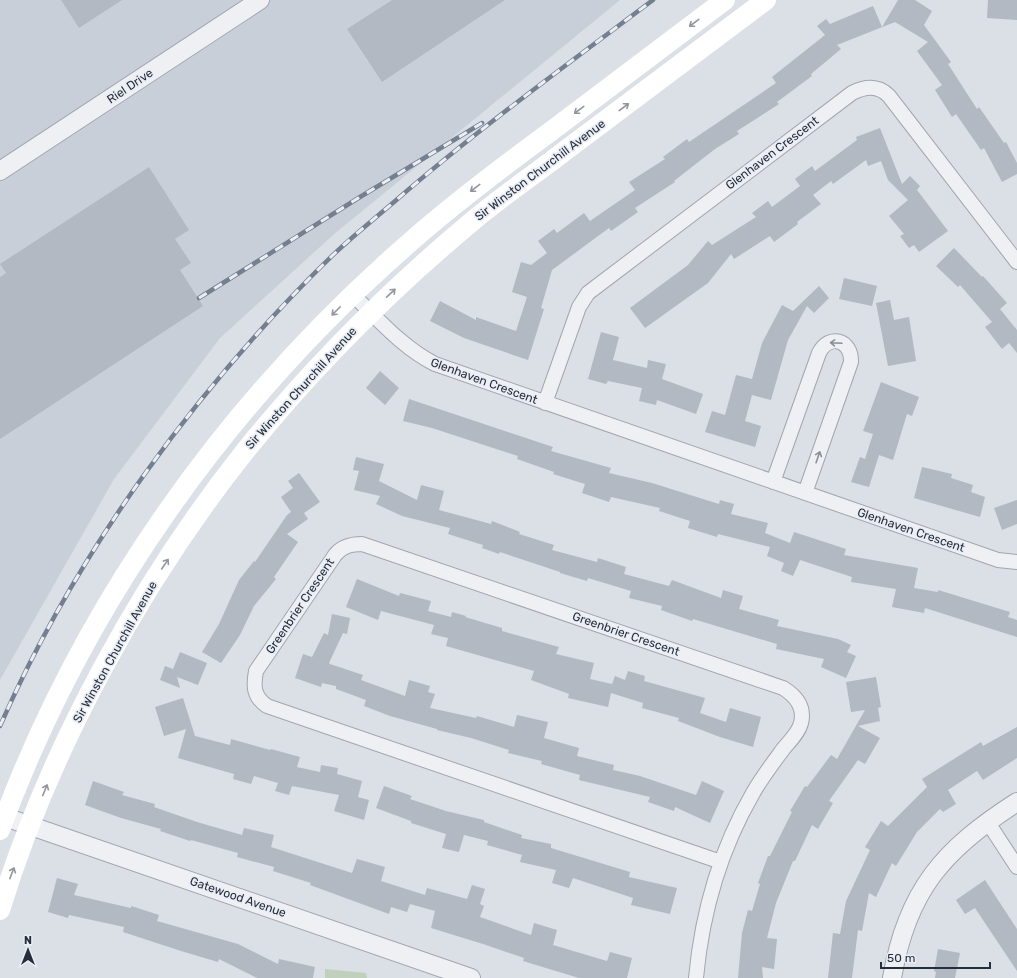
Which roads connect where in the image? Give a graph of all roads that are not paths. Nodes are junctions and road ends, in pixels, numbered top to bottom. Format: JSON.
{"nodes":[{"id":1,"x":260,"y":0,"type":"edge"},
{"id":2,"x":725,"y":0,"type":"edge"},
{"id":3,"x":766,"y":0,"type":"edge"},
{"id":4,"x":0,"y":171,"type":"edge"},
{"id":5,"x":1017,"y":262,"type":"edge"},
{"id":6,"x":352,"y":294,"type":"junction"},
{"id":7,"x":371,"y":312,"type":"junction"},
{"id":8,"x":545,"y":403,"type":"junction"},
{"id":9,"x":773,"y":482,"type":"junction"},
{"id":10,"x":805,"y":493,"type":"junction"},
{"id":11,"x":1017,"y":562,"type":"edge"},
{"id":12,"x":1017,"y":802,"type":"edge"},
{"id":13,"x":987,"y":821,"type":"junction"},
{"id":14,"x":2,"y":824,"type":"edge"},
{"id":15,"x":30,"y":826,"type":"junction"},
{"id":16,"x":721,"y":862,"type":"junction"},
{"id":17,"x":1017,"y":867,"type":"edge"},
{"id":18,"x":0,"y":910,"type":"edge"},
{"id":19,"x":471,"y":978,"type":"edge"},
{"id":20,"x":696,"y":978,"type":"edge"},
{"id":21,"x":892,"y":978,"type":"edge"}],
"edges":[{"from":1,"to":4,"type":"street","name":"Riel Drive"},
{"from":2,"to":6,"type":"main road","name":"Sir Winston Churchill Avenue","one_way":true},
{"from":7,"to":3,"type":"main road","name":"Sir Winston Churchill Avenue","one_way":true},
{"from":5,"to":8,"type":"street","name":"Glenhaven Crescent"},
{"from":6,"to":7,"type":"street","name":"Glenhaven Crescent"},
{"from":6,"to":14,"type":"main road","name":"Sir Winston Churchill Avenue","one_way":true},
{"from":7,"to":8,"type":"street","name":"Glenhaven Crescent"},
{"from":15,"to":7,"type":"main road","name":"Sir Winston Churchill Avenue","one_way":true},
{"from":8,"to":9,"type":"street","name":"Glenhaven Crescent"},
{"from":9,"to":10,"type":"street","name":"Glenhaven Crescent"},
{"from":10,"to":9,"type":"street","one_way":true},
{"from":10,"to":11,"type":"street","name":"Glenhaven Crescent"},
{"from":12,"to":13,"type":"street"},
{"from":13,"to":17,"type":"street"},
{"from":13,"to":21,"type":"street"},
{"from":14,"to":15,"type":"street","name":"Gatewood Avenue"},
{"from":18,"to":15,"type":"main road","name":"Sir Winston Churchill Avenue","one_way":true},
{"from":15,"to":19,"type":"street","name":"Gatewood Avenue"},
{"from":16,"to":16,"type":"street","name":"Greenbrier Crescent"},
{"from":16,"to":20,"type":"street","name":"Greenbrier Crescent"}]}
